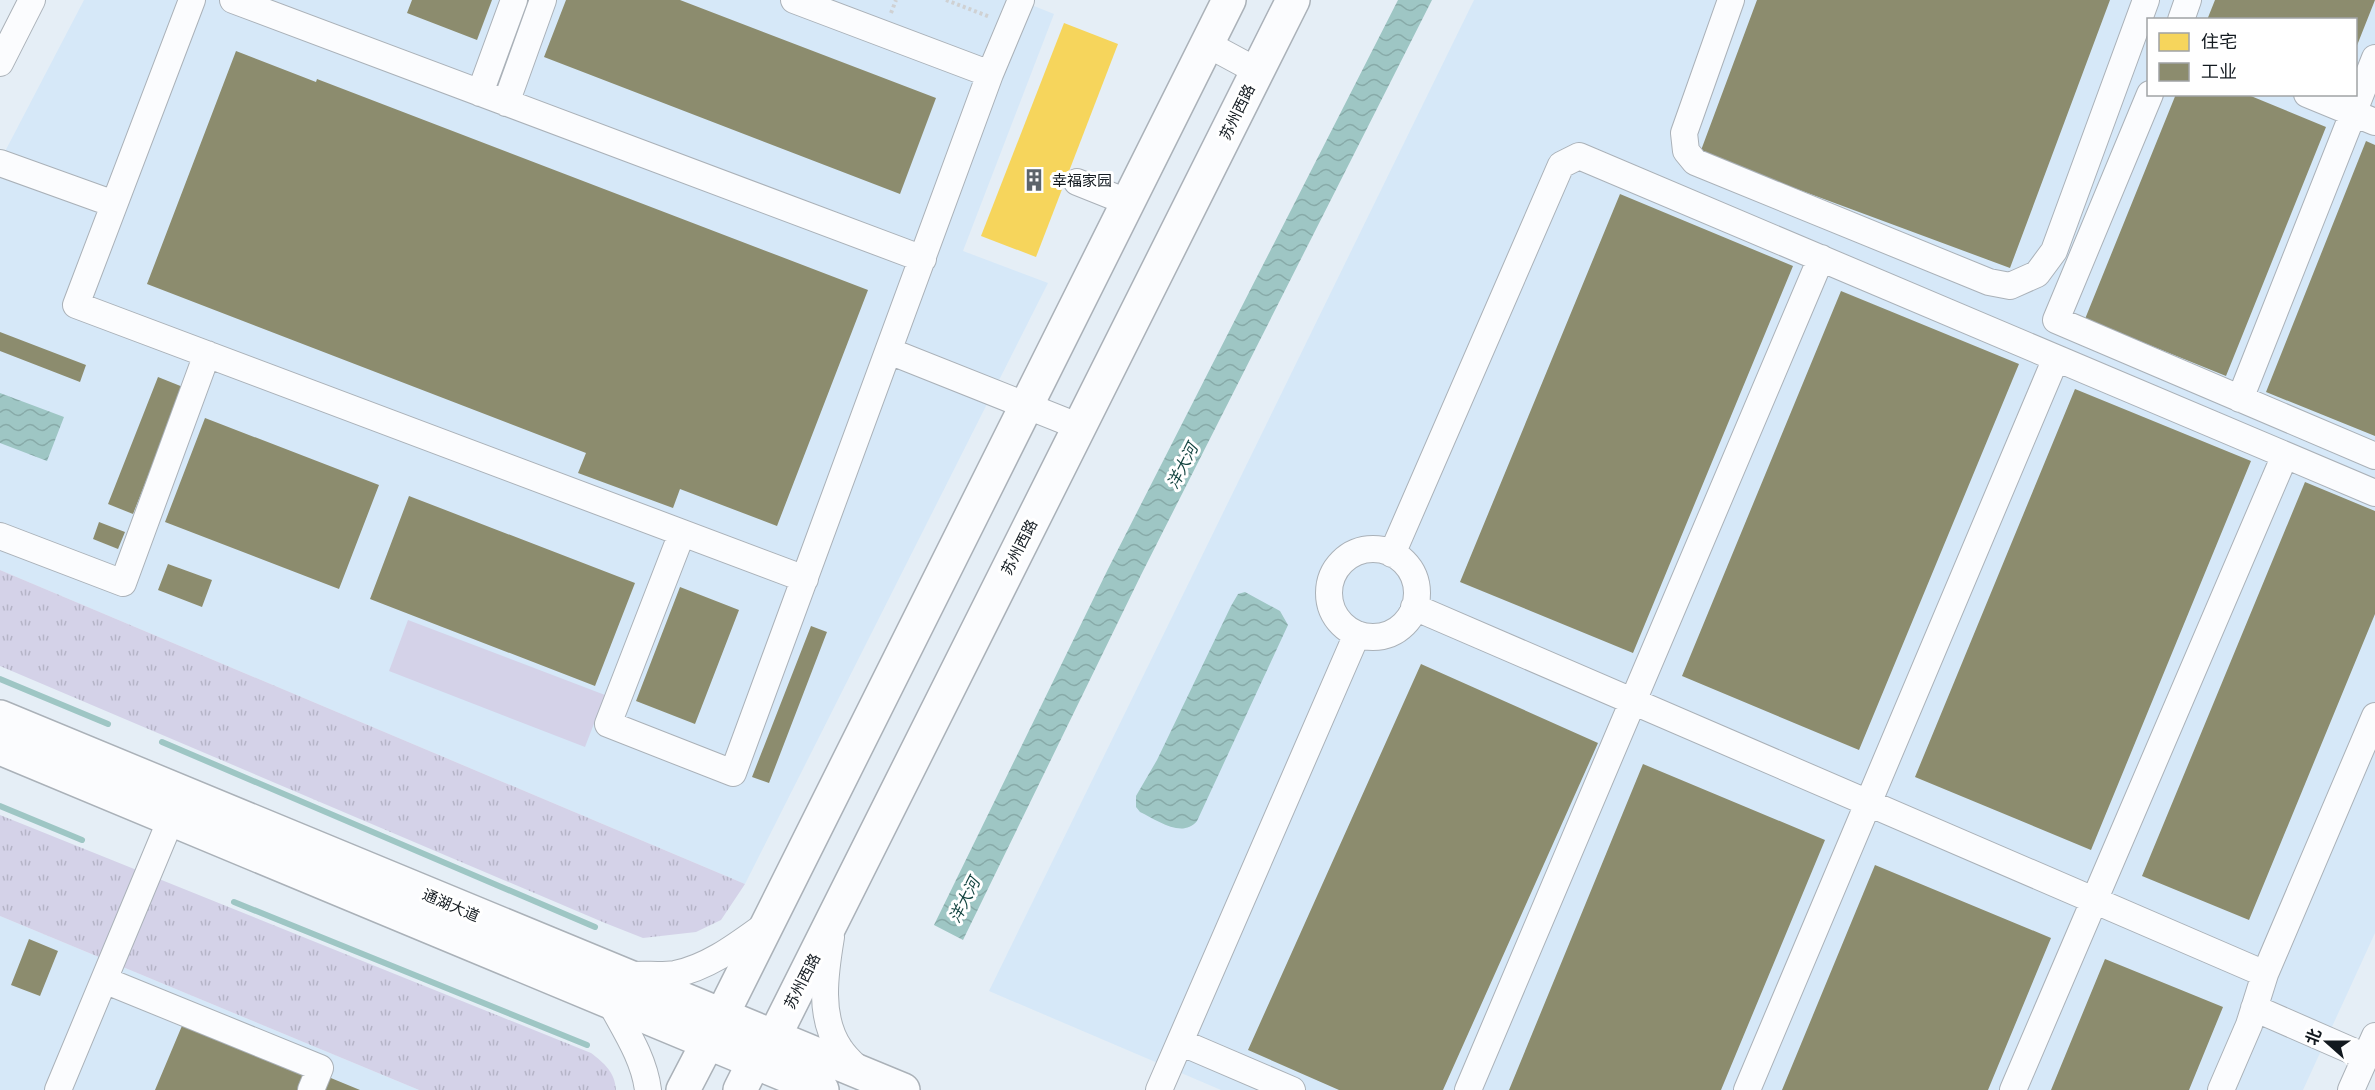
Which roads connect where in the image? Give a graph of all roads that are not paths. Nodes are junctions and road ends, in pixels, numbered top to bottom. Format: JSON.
{"nodes":[{"id":1,"x":32,"y":0,"type":"edge"},
{"id":2,"x":192,"y":0,"type":"edge"},
{"id":3,"x":233,"y":0,"type":"edge"},
{"id":4,"x":514,"y":0,"type":"edge"},
{"id":5,"x":543,"y":0,"type":"edge"},
{"id":6,"x":794,"y":0,"type":"edge"},
{"id":7,"x":1021,"y":0,"type":"edge"},
{"id":8,"x":1229,"y":0,"type":"edge"},
{"id":9,"x":1293,"y":0,"type":"edge"},
{"id":10,"x":1731,"y":0,"type":"edge"},
{"id":11,"x":2146,"y":0,"type":"edge"},
{"id":12,"x":2188,"y":0,"type":"edge"},
{"id":13,"x":2182,"y":18,"type":"edge"},
{"id":14,"x":1206,"y":44,"type":"junction"},
{"id":15,"x":2375,"y":58,"type":"edge"},
{"id":16,"x":0,"y":63,"type":"edge"},
{"id":17,"x":1257,"y":71,"type":"junction"},
{"id":18,"x":990,"y":74,"type":"junction"},
{"id":19,"x":480,"y":93,"type":"junction"},
{"id":20,"x":2149,"y":96,"type":"edge"},
{"id":21,"x":2312,"y":96,"type":"edge"},
{"id":22,"x":506,"y":103,"type":"junction"},
{"id":23,"x":2364,"y":117,"type":"edge"},
{"id":24,"x":0,"y":163,"type":"edge"},
{"id":25,"x":1077,"y":182,"type":"dead end"},
{"id":26,"x":1127,"y":201,"type":"junction"},
{"id":27,"x":114,"y":204,"type":"junction"},
{"id":28,"x":1821,"y":258,"type":"junction"},
{"id":29,"x":923,"y":259,"type":"junction"},
{"id":30,"x":889,"y":351,"type":"junction"},
{"id":31,"x":207,"y":354,"type":"junction"},
{"id":32,"x":2056,"y":358,"type":"junction"},
{"id":33,"x":2240,"y":399,"type":"junction"},
{"id":34,"x":1026,"y":405,"type":"junction"},
{"id":35,"x":1080,"y":427,"type":"junction"},
{"id":36,"x":2285,"y":455,"type":"junction"},
{"id":37,"x":2375,"y":456,"type":"edge"},
{"id":38,"x":2375,"y":493,"type":"edge"},
{"id":39,"x":682,"y":533,"type":"junction"},
{"id":40,"x":0,"y":536,"type":"edge"},
{"id":41,"x":1392,"y":554,"type":"junction"},
{"id":42,"x":805,"y":579,"type":"junction"},
{"id":43,"x":1414,"y":608,"type":"junction"},
{"id":44,"x":1357,"y":634,"type":"junction"},
{"id":45,"x":1633,"y":702,"type":"junction"},
{"id":46,"x":2375,"y":716,"type":"edge"},
{"id":47,"x":0,"y":717,"type":"edge"},
{"id":48,"x":0,"y":748,"type":"edge"},
{"id":49,"x":1868,"y":803,"type":"junction"},
{"id":50,"x":171,"y":819,"type":"junction"},
{"id":51,"x":2094,"y":901,"type":"junction"},
{"id":52,"x":833,"y":919,"type":"junction"},
{"id":53,"x":768,"y":922,"type":"junction"},
{"id":54,"x":2265,"y":974,"type":"junction"},
{"id":55,"x":104,"y":980,"type":"junction"},
{"id":56,"x":615,"y":988,"type":"junction"},
{"id":57,"x":2254,"y":1008,"type":"junction"},
{"id":58,"x":714,"y":1029,"type":"junction"},
{"id":59,"x":774,"y":1037,"type":"junction"},
{"id":60,"x":1180,"y":1042,"type":"junction"},
{"id":61,"x":2370,"y":1046,"type":"edge"},
{"id":62,"x":861,"y":1073,"type":"junction"},
{"id":63,"x":747,"y":1076,"type":"edge"},
{"id":64,"x":58,"y":1090,"type":"edge"},
{"id":65,"x":311,"y":1090,"type":"edge"},
{"id":66,"x":648,"y":1090,"type":"edge"},
{"id":67,"x":682,"y":1090,"type":"edge"},
{"id":68,"x":822,"y":1090,"type":"edge"},
{"id":69,"x":903,"y":1090,"type":"edge"},
{"id":70,"x":1159,"y":1090,"type":"edge"},
{"id":71,"x":1292,"y":1090,"type":"edge"},
{"id":72,"x":1468,"y":1090,"type":"edge"},
{"id":73,"x":1748,"y":1090,"type":"edge"},
{"id":74,"x":2013,"y":1090,"type":"edge"},
{"id":75,"x":2221,"y":1090,"type":"edge"},
{"id":76,"x":2351,"y":1090,"type":"edge"}],
"edges":[{"from":1,"to":16,"type":"street"},
{"from":2,"to":27,"type":"street"},
{"from":3,"to":19,"type":"street"},
{"from":4,"to":19,"type":"street"},
{"from":5,"to":22,"type":"street"},
{"from":6,"to":18,"type":"street"},
{"from":7,"to":18,"type":"street"},
{"from":8,"to":14,"type":"main road"},
{"from":9,"to":17,"type":"main road","name":"苏州西路"},
{"from":10,"to":11,"type":"street"},
{"from":12,"to":13,"type":"street"},
{"from":14,"to":17,"type":"street"},
{"from":14,"to":26,"type":"main road"},
{"from":15,"to":23,"type":"street"},
{"from":17,"to":35,"type":"main road","name":"苏州西路"},
{"from":18,"to":29,"type":"street"},
{"from":19,"to":22,"type":"street"},
{"from":20,"to":33,"type":"street"},
{"from":21,"to":23,"type":"street"},
{"from":22,"to":29,"type":"street"},
{"from":23,"to":33,"type":"street"},
{"from":24,"to":27,"type":"street"},
{"from":25,"to":26,"type":"street"},
{"from":26,"to":34,"type":"main road"},
{"from":27,"to":31,"type":"street"},
{"from":28,"to":32,"type":"street"},
{"from":28,"to":41,"type":"street"},
{"from":28,"to":45,"type":"street"},
{"from":29,"to":30,"type":"street"},
{"from":30,"to":34,"type":"street"},
{"from":30,"to":42,"type":"street"},
{"from":31,"to":39,"type":"street"},
{"from":31,"to":40,"type":"street"},
{"from":32,"to":36,"type":"street"},
{"from":32,"to":49,"type":"street"},
{"from":33,"to":37,"type":"street"},
{"from":34,"to":35,"type":"street"},
{"from":34,"to":53,"type":"main road"},
{"from":35,"to":52,"type":"main road","name":"苏州西路"},
{"from":36,"to":38,"type":"street"},
{"from":36,"to":51,"type":"street"},
{"from":39,"to":42,"type":"street"},
{"from":39,"to":42,"type":"street"},
{"from":41,"to":43,"type":"street"},
{"from":41,"to":44,"type":"street"},
{"from":43,"to":44,"type":"street"},
{"from":43,"to":45,"type":"street"},
{"from":44,"to":60,"type":"street"},
{"from":45,"to":49,"type":"street"},
{"from":45,"to":72,"type":"street"},
{"from":46,"to":54,"type":"street"},
{"from":47,"to":56,"type":"main road","name":"通湖大道"},
{"from":48,"to":50,"type":"main road","name":"通湖大道"},
{"from":49,"to":51,"type":"street"},
{"from":49,"to":73,"type":"street"},
{"from":50,"to":55,"type":"street"},
{"from":50,"to":56,"type":"main road","name":"通湖大道"},
{"from":51,"to":54,"type":"street"},
{"from":51,"to":74,"type":"street"},
{"from":52,"to":59,"type":"main road","name":"苏州西路"},
{"from":52,"to":62,"type":"street"},
{"from":53,"to":56,"type":"street"},
{"from":53,"to":58,"type":"main road"},
{"from":54,"to":57,"type":"street"},
{"from":55,"to":64,"type":"street"},
{"from":55,"to":65,"type":"street"},
{"from":56,"to":58,"type":"main road","name":"通湖大道"},
{"from":56,"to":66,"type":"street"},
{"from":57,"to":61,"type":"street"},
{"from":57,"to":75,"type":"street"},
{"from":58,"to":59,"type":"main road","name":"通湖大道"},
{"from":58,"to":63,"type":"main road","name":"通湖大道"},
{"from":58,"to":67,"type":"main road"},
{"from":59,"to":62,"type":"main road","name":"通湖大道"},
{"from":59,"to":63,"type":"main road","name":"苏州西路"},
{"from":60,"to":70,"type":"street"},
{"from":60,"to":71,"type":"street"},
{"from":61,"to":76,"type":"street"},
{"from":62,"to":69,"type":"main road","name":"通湖大道"},
{"from":63,"to":68,"type":"main road","name":"通湖大道"}]}
